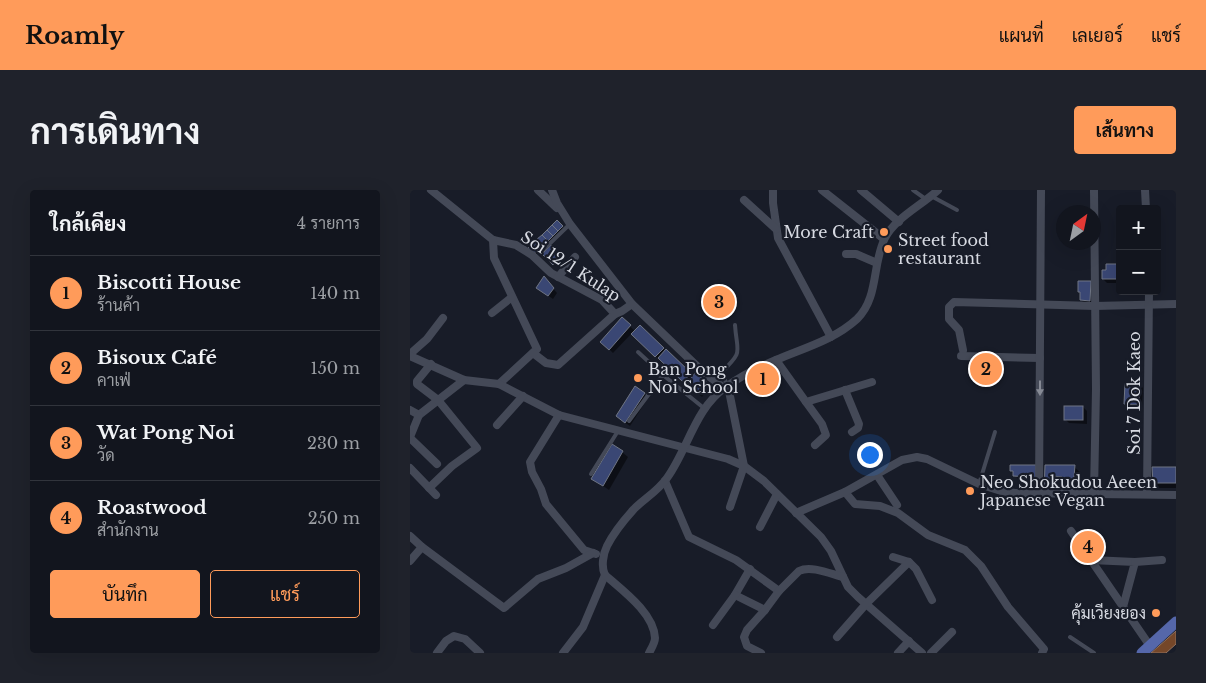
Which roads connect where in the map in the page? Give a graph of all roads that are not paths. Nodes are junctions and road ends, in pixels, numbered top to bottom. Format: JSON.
{"nodes":[{"id":1,"x":431,"y":190,"type":"edge"},
{"id":2,"x":538,"y":190,"type":"edge"},
{"id":3,"x":552,"y":190,"type":"edge"},
{"id":4,"x":773,"y":190,"type":"edge"},
{"id":5,"x":822,"y":190,"type":"edge"},
{"id":6,"x":861,"y":190,"type":"edge"},
{"id":7,"x":913,"y":190,"type":"edge"},
{"id":8,"x":938,"y":190,"type":"edge"},
{"id":9,"x":1041,"y":190,"type":"edge"},
{"id":10,"x":1094,"y":190,"type":"edge"},
{"id":11,"x":1145,"y":190,"type":"edge"},
{"id":12,"x":929,"y":198,"type":"junction"},
{"id":13,"x":744,"y":200,"type":"dead end"},
{"id":14,"x":1146,"y":205,"type":"edge"},
{"id":15,"x":957,"y":210,"type":"dead end"},
{"id":16,"x":566,"y":216,"type":"junction"},
{"id":17,"x":899,"y":222,"type":"junction"},
{"id":18,"x":570,"y":224,"type":"junction"},
{"id":19,"x":776,"y":229,"type":"junction"},
{"id":20,"x":884,"y":239,"type":"junction"},
{"id":21,"x":493,"y":240,"type":"junction"},
{"id":22,"x":541,"y":252,"type":"dead end"},
{"id":23,"x":846,"y":254,"type":"dead end"},
{"id":24,"x":575,"y":257,"type":"dead end"},
{"id":25,"x":877,"y":263,"type":"junction"},
{"id":26,"x":558,"y":277,"type":"junction"},
{"id":27,"x":1149,"y":295,"type":"edge"},
{"id":28,"x":512,"y":297,"type":"junction"},
{"id":29,"x":632,"y":304,"type":"junction"},
{"id":30,"x":1040,"y":304,"type":"junction"},
{"id":31,"x":1149,"y":304,"type":"junction"},
{"id":32,"x":1176,"y":304,"type":"edge"},
{"id":33,"x":1096,"y":306,"type":"junction"},
{"id":34,"x":492,"y":313,"type":"dead end"},
{"id":35,"x":615,"y":314,"type":"junction"},
{"id":36,"x":443,"y":318,"type":"dead end"},
{"id":37,"x":735,"y":325,"type":"dead end"},
{"id":38,"x":831,"y":337,"type":"junction"},
{"id":39,"x":638,"y":352,"type":"dead end"},
{"id":40,"x":533,"y":353,"type":"junction"},
{"id":41,"x":410,"y":355,"type":"edge"},
{"id":42,"x":1040,"y":358,"type":"junction"},
{"id":43,"x":776,"y":360,"type":"junction"},
{"id":44,"x":430,"y":364,"type":"junction"},
{"id":45,"x":663,"y":375,"type":"junction"},
{"id":46,"x":464,"y":380,"type":"junction"},
{"id":47,"x":872,"y":382,"type":"dead end"},
{"id":48,"x":499,"y":384,"type":"junction"},
{"id":49,"x":726,"y":387,"type":"junction"},
{"id":50,"x":845,"y":390,"type":"junction"},
{"id":51,"x":523,"y":396,"type":"junction"},
{"id":52,"x":438,"y":400,"type":"junction"},
{"id":53,"x":806,"y":402,"type":"junction"},
{"id":54,"x":705,"y":409,"type":"junction"},
{"id":55,"x":410,"y":410,"type":"edge"},
{"id":56,"x":419,"y":415,"type":"junction"},
{"id":57,"x":559,"y":415,"type":"junction"},
{"id":58,"x":629,"y":421,"type":"dead end"},
{"id":59,"x":497,"y":425,"type":"dead end"},
{"id":60,"x":619,"y":430,"type":"junction"},
{"id":61,"x":852,"y":432,"type":"dead end"},
{"id":62,"x":995,"y":432,"type":"dead end"},
{"id":63,"x":410,"y":437,"type":"edge"},
{"id":64,"x":815,"y":445,"type":"dead end"},
{"id":65,"x":684,"y":448,"type":"junction"},
{"id":66,"x":437,"y":464,"type":"dead end"},
{"id":67,"x":744,"y":466,"type":"junction"},
{"id":68,"x":410,"y":468,"type":"edge"},
{"id":69,"x":591,"y":474,"type":"dead end"},
{"id":70,"x":876,"y":475,"type":"junction"},
{"id":71,"x":665,"y":481,"type":"junction"},
{"id":72,"x":979,"y":484,"type":"junction"},
{"id":73,"x":429,"y":488,"type":"junction"},
{"id":74,"x":845,"y":492,"type":"junction"},
{"id":75,"x":1039,"y":493,"type":"junction"},
{"id":76,"x":1094,"y":493,"type":"junction"},
{"id":77,"x":777,"y":494,"type":"junction"},
{"id":78,"x":1148,"y":494,"type":"junction"},
{"id":79,"x":436,"y":495,"type":"dead end"},
{"id":80,"x":1176,"y":495,"type":"edge"},
{"id":81,"x":897,"y":505,"type":"dead end"},
{"id":82,"x":730,"y":507,"type":"dead end"},
{"id":83,"x":796,"y":513,"type":"junction"},
{"id":84,"x":760,"y":527,"type":"dead end"},
{"id":85,"x":1072,"y":531,"type":"dead end"},
{"id":86,"x":410,"y":536,"type":"edge"},
{"id":87,"x":422,"y":547,"type":"junction"},
{"id":88,"x":593,"y":553,"type":"junction"},
{"id":89,"x":604,"y":557,"type":"junction"},
{"id":90,"x":892,"y":557,"type":"dead end"},
{"id":91,"x":1091,"y":560,"type":"junction"},
{"id":92,"x":1162,"y":560,"type":"dead end"},
{"id":93,"x":410,"y":561,"type":"edge"},
{"id":94,"x":909,"y":562,"type":"junction"},
{"id":95,"x":1135,"y":562,"type":"junction"},
{"id":96,"x":750,"y":569,"type":"junction"},
{"id":97,"x":605,"y":575,"type":"junction"},
{"id":98,"x":844,"y":577,"type":"junction"},
{"id":99,"x":780,"y":590,"type":"junction"},
{"id":100,"x":735,"y":595,"type":"junction"},
{"id":101,"x":932,"y":600,"type":"dead end"},
{"id":102,"x":866,"y":604,"type":"junction"},
{"id":103,"x":1123,"y":607,"type":"junction"},
{"id":104,"x":765,"y":610,"type":"junction"},
{"id":105,"x":1176,"y":622,"type":"edge"},
{"id":106,"x":713,"y":625,"type":"dead end"},
{"id":107,"x":952,"y":632,"type":"dead end"},
{"id":108,"x":837,"y":637,"type":"dead end"},
{"id":109,"x":1070,"y":637,"type":"dead end"},
{"id":110,"x":909,"y":641,"type":"junction"},
{"id":111,"x":1146,"y":650,"type":"edge"},
{"id":112,"x":437,"y":653,"type":"edge"},
{"id":113,"x":480,"y":653,"type":"edge"},
{"id":114,"x":563,"y":653,"type":"edge"},
{"id":115,"x":649,"y":653,"type":"edge"},
{"id":116,"x":761,"y":653,"type":"edge"},
{"id":117,"x":898,"y":653,"type":"edge"},
{"id":118,"x":922,"y":653,"type":"edge"},
{"id":119,"x":932,"y":653,"type":"edge"},
{"id":120,"x":1042,"y":653,"type":"edge"},
{"id":121,"x":1094,"y":653,"type":"edge"}],
"edges":[{"from":1,"to":21,"type":"street"},
{"from":2,"to":16,"type":"street"},
{"from":3,"to":16,"type":"street"},
{"from":4,"to":19,"type":"street"},
{"from":5,"to":20,"type":"street"},
{"from":6,"to":17,"type":"street"},
{"from":7,"to":12,"type":"lane"},
{"from":8,"to":12,"type":"street"},
{"from":9,"to":30,"type":"street"},
{"from":10,"to":33,"type":"street"},
{"from":11,"to":14,"type":"street"},
{"from":12,"to":15,"type":"lane"},
{"from":12,"to":17,"type":"street"},
{"from":13,"to":19,"type":"street"},
{"from":16,"to":18,"type":"street"},
{"from":17,"to":20,"type":"street"},
{"from":18,"to":22,"type":"lane"},
{"from":18,"to":29,"type":"street"},
{"from":19,"to":38,"type":"street"},
{"from":20,"to":25,"type":"street"},
{"from":21,"to":26,"type":"street","name":"Soi 12/1 Kulap"},
{"from":21,"to":28,"type":"street"},
{"from":23,"to":25,"type":"street"},
{"from":24,"to":26,"type":"street"},
{"from":25,"to":38,"type":"street"},
{"from":26,"to":35,"type":"street","name":"Soi 12/1 Kulap"},
{"from":27,"to":31,"type":"street","name":"Soi 7 Dok Kaeo"},
{"from":28,"to":34,"type":"street"},
{"from":28,"to":40,"type":"street"},
{"from":29,"to":35,"type":"street","name":"Soi 12/1 Kulap"},
{"from":29,"to":49,"type":"street"},
{"from":30,"to":33,"type":"street"},
{"from":30,"to":42,"type":"street"},
{"from":30,"to":42,"type":"street"},
{"from":31,"to":32,"type":"street"},
{"from":31,"to":33,"type":"street"},
{"from":31,"to":78,"type":"street","name":"Soi 7 Dok Kaeo"},
{"from":33,"to":76,"type":"street"},
{"from":35,"to":40,"type":"street"},
{"from":36,"to":41,"type":"street"},
{"from":37,"to":49,"type":"lane"},
{"from":38,"to":43,"type":"street"},
{"from":39,"to":45,"type":"lane"},
{"from":40,"to":48,"type":"street"},
{"from":41,"to":44,"type":"street"},
{"from":42,"to":75,"type":"street","one_way":true},
{"from":43,"to":49,"type":"street"},
{"from":43,"to":53,"type":"street"},
{"from":44,"to":46,"type":"street"},
{"from":44,"to":52,"type":"street"},
{"from":45,"to":54,"type":"lane"},
{"from":45,"to":58,"type":"lane"},
{"from":46,"to":48,"type":"street"},
{"from":46,"to":52,"type":"street"},
{"from":47,"to":50,"type":"street"},
{"from":48,"to":51,"type":"street"},
{"from":49,"to":54,"type":"street"},
{"from":49,"to":67,"type":"street"},
{"from":50,"to":53,"type":"street"},
{"from":50,"to":61,"type":"street"},
{"from":51,"to":57,"type":"street"},
{"from":51,"to":59,"type":"street"},
{"from":52,"to":56,"type":"street"},
{"from":52,"to":73,"type":"street"},
{"from":53,"to":64,"type":"street"},
{"from":54,"to":65,"type":"street"},
{"from":55,"to":56,"type":"street"},
{"from":56,"to":63,"type":"street"},
{"from":57,"to":60,"type":"street"},
{"from":57,"to":88,"type":"street"},
{"from":60,"to":65,"type":"street"},
{"from":60,"to":69,"type":"lane"},
{"from":62,"to":72,"type":"lane"},
{"from":63,"to":66,"type":"street"},
{"from":65,"to":67,"type":"street"},
{"from":65,"to":71,"type":"street"},
{"from":67,"to":77,"type":"street"},
{"from":67,"to":82,"type":"street"},
{"from":68,"to":73,"type":"street"},
{"from":70,"to":72,"type":"street"},
{"from":70,"to":74,"type":"street"},
{"from":70,"to":81,"type":"street"},
{"from":71,"to":89,"type":"street"},
{"from":71,"to":96,"type":"street"},
{"from":72,"to":75,"type":"street"},
{"from":73,"to":79,"type":"street"},
{"from":74,"to":83,"type":"street"},
{"from":74,"to":120,"type":"street"},
{"from":75,"to":76,"type":"street"},
{"from":76,"to":78,"type":"street"},
{"from":77,"to":83,"type":"street"},
{"from":77,"to":84,"type":"street"},
{"from":78,"to":80,"type":"street"},
{"from":83,"to":98,"type":"street"},
{"from":85,"to":91,"type":"street"},
{"from":86,"to":87,"type":"street"},
{"from":87,"to":88,"type":"street"},
{"from":87,"to":93,"type":"street"},
{"from":88,"to":89,"type":"street"},
{"from":89,"to":97,"type":"street"},
{"from":90,"to":94,"type":"street"},
{"from":91,"to":95,"type":"street"},
{"from":91,"to":103,"type":"street"},
{"from":92,"to":95,"type":"street"},
{"from":94,"to":101,"type":"street"},
{"from":94,"to":102,"type":"street"},
{"from":95,"to":103,"type":"street"},
{"from":96,"to":99,"type":"street"},
{"from":96,"to":100,"type":"street"},
{"from":97,"to":114,"type":"street"},
{"from":97,"to":115,"type":"street"},
{"from":98,"to":99,"type":"street"},
{"from":98,"to":102,"type":"street"},
{"from":99,"to":104,"type":"street"},
{"from":100,"to":104,"type":"street"},
{"from":100,"to":106,"type":"street"},
{"from":102,"to":108,"type":"street"},
{"from":102,"to":110,"type":"street"},
{"from":103,"to":111,"type":"street"},
{"from":104,"to":116,"type":"street"},
{"from":105,"to":111,"type":"main road"},
{"from":107,"to":119,"type":"street"},
{"from":109,"to":121,"type":"lane"},
{"from":110,"to":117,"type":"street"},
{"from":110,"to":118,"type":"street"},
{"from":112,"to":113,"type":"street"}]}
